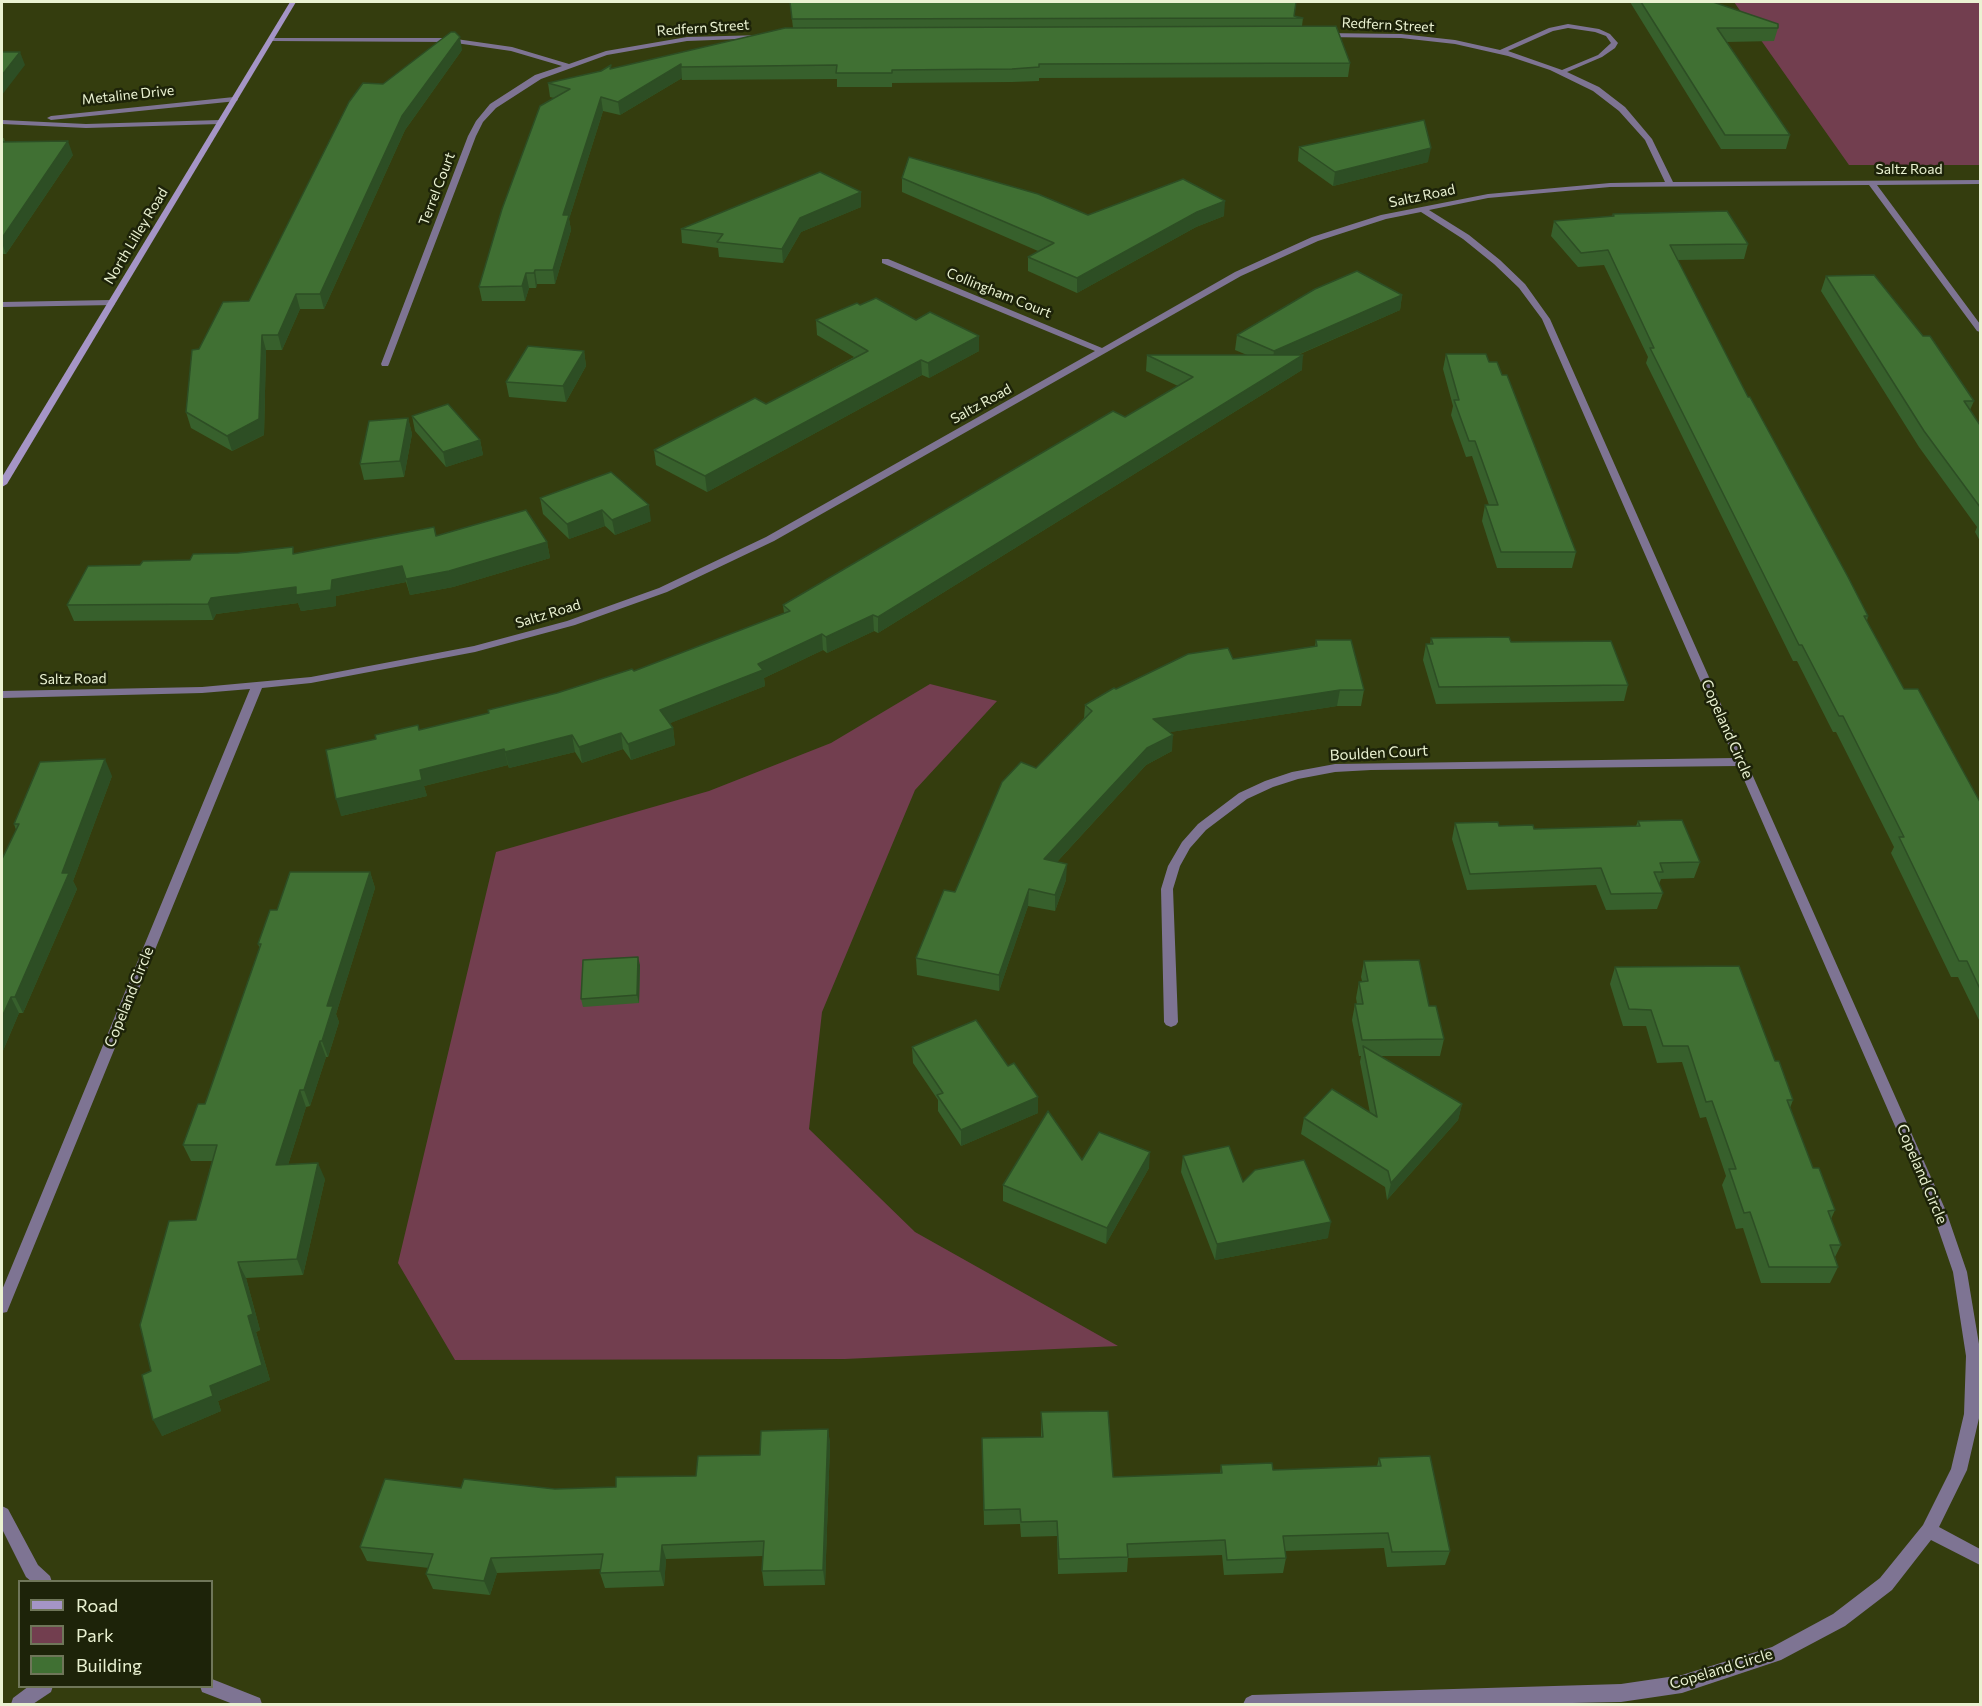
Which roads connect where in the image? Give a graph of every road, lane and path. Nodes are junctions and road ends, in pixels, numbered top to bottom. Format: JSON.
{"nodes":[{"id":1,"x":293,"y":2,"type":"edge"},
{"id":2,"x":1315,"y":35,"type":"edge"},
{"id":3,"x":777,"y":37,"type":"edge"},
{"id":4,"x":271,"y":39,"type":"junction"},
{"id":5,"x":1501,"y":52,"type":"junction"},
{"id":6,"x":566,"y":65,"type":"junction"},
{"id":7,"x":1562,"y":72,"type":"junction"},
{"id":8,"x":234,"y":99,"type":"junction"},
{"id":9,"x":2,"y":122,"type":"edge"},
{"id":10,"x":26,"y":122,"type":"junction"},
{"id":11,"x":220,"y":122,"type":"junction"},
{"id":12,"x":1871,"y":182,"type":"junction"},
{"id":13,"x":1980,"y":182,"type":"edge"},
{"id":14,"x":1670,"y":184,"type":"junction"},
{"id":15,"x":1422,"y":208,"type":"junction"},
{"id":16,"x":885,"y":261,"type":"dead end"},
{"id":17,"x":111,"y":303,"type":"junction"},
{"id":18,"x":2,"y":305,"type":"edge"},
{"id":19,"x":1980,"y":329,"type":"edge"},
{"id":20,"x":1102,"y":351,"type":"junction"},
{"id":21,"x":385,"y":364,"type":"dead end"},
{"id":22,"x":2,"y":484,"type":"edge"},
{"id":23,"x":257,"y":686,"type":"junction"},
{"id":24,"x":2,"y":694,"type":"edge"},
{"id":25,"x":1741,"y":762,"type":"junction"},
{"id":26,"x":1171,"y":1022,"type":"dead end"},
{"id":27,"x":2,"y":1307,"type":"edge"},
{"id":28,"x":2,"y":1519,"type":"edge"},
{"id":29,"x":1929,"y":1530,"type":"junction"},
{"id":30,"x":1980,"y":1557,"type":"edge"},
{"id":31,"x":43,"y":1580,"type":"edge"},
{"id":32,"x":42,"y":1688,"type":"edge"},
{"id":33,"x":212,"y":1688,"type":"edge"},
{"id":34,"x":19,"y":1704,"type":"edge"},
{"id":35,"x":254,"y":1704,"type":"edge"},
{"id":36,"x":1252,"y":1704,"type":"edge"}],
"edges":[{"from":1,"to":4,"type":"street","name":"North Lilley Road"},
{"from":2,"to":5,"type":"street","name":"Redfern Street"},
{"from":3,"to":6,"type":"street","name":"Redfern Street"},
{"from":4,"to":6,"type":"street"},
{"from":4,"to":8,"type":"street","name":"North Lilley Road"},
{"from":5,"to":7,"type":"street","name":"Redfern Street"},
{"from":5,"to":7,"type":"street"},
{"from":6,"to":21,"type":"street","name":"Terrel Court"},
{"from":7,"to":14,"type":"street","name":"Redfern Street"},
{"from":8,"to":10,"type":"street","name":"Metaline Drive"},
{"from":8,"to":11,"type":"street","name":"North Lilley Road"},
{"from":9,"to":10,"type":"street","name":"Metaline Drive"},
{"from":10,"to":11,"type":"street","name":"Metaline Drive"},
{"from":11,"to":17,"type":"street","name":"North Lilley Road"},
{"from":12,"to":13,"type":"street","name":"Saltz Road"},
{"from":12,"to":14,"type":"street","name":"Saltz Road"},
{"from":12,"to":19,"type":"street"},
{"from":14,"to":15,"type":"street","name":"Saltz Road"},
{"from":15,"to":20,"type":"street","name":"Saltz Road"},
{"from":15,"to":25,"type":"street","name":"Copeland Circle"},
{"from":16,"to":20,"type":"street","name":"Collingham Court"},
{"from":17,"to":18,"type":"street"},
{"from":17,"to":22,"type":"street","name":"North Lilley Road"},
{"from":20,"to":23,"type":"street","name":"Saltz Road"},
{"from":23,"to":24,"type":"street","name":"Saltz Road"},
{"from":23,"to":27,"type":"street","name":"Copeland Circle"},
{"from":25,"to":26,"type":"street","name":"Boulden Court"},
{"from":25,"to":29,"type":"street","name":"Copeland Circle"},
{"from":28,"to":31,"type":"street"},
{"from":29,"to":30,"type":"street"},
{"from":29,"to":36,"type":"street","name":"Copeland Circle"},
{"from":32,"to":34,"type":"street"},
{"from":33,"to":35,"type":"street"}]}
